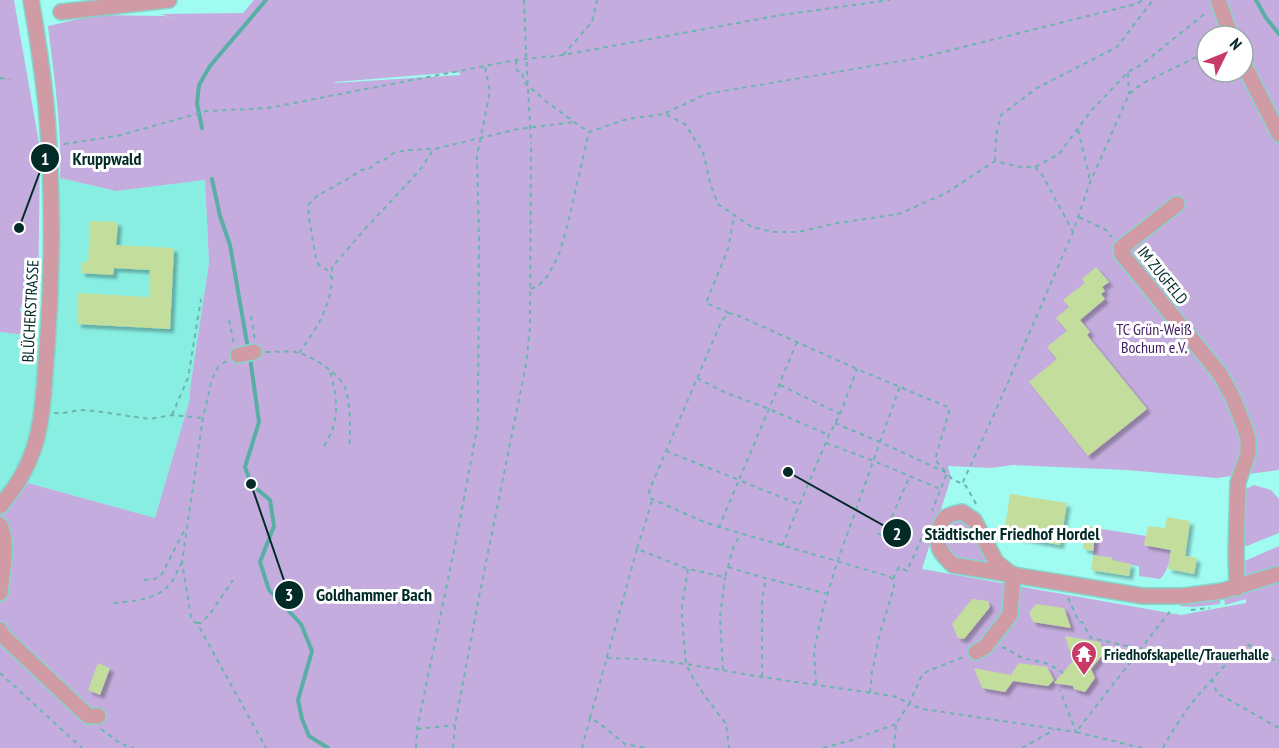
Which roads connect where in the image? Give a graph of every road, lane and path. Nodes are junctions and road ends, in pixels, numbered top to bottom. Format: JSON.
{"nodes":[{"id":1,"x":31,"y":0,"type":"edge"},
{"id":2,"x":169,"y":0,"type":"edge"},
{"id":3,"x":524,"y":0,"type":"edge"},
{"id":4,"x":602,"y":0,"type":"edge"},
{"id":5,"x":890,"y":0,"type":"edge"},
{"id":6,"x":1143,"y":0,"type":"edge"},
{"id":7,"x":1153,"y":0,"type":"edge"},
{"id":8,"x":597,"y":1,"type":"edge"},
{"id":9,"x":1218,"y":1,"type":"edge"},
{"id":10,"x":66,"y":8,"type":"edge"},
{"id":11,"x":1227,"y":24,"type":"edge"},
{"id":12,"x":563,"y":55,"type":"junction"},
{"id":13,"x":1195,"y":58,"type":"edge"},
{"id":14,"x":516,"y":60,"type":"junction"},
{"id":15,"x":485,"y":67,"type":"junction"},
{"id":16,"x":1128,"y":72,"type":"junction"},
{"id":17,"x":0,"y":78,"type":"edge"},
{"id":18,"x":10,"y":79,"type":"dead end"},
{"id":19,"x":1254,"y":84,"type":"edge"},
{"id":20,"x":1129,"y":94,"type":"junction"},
{"id":21,"x":665,"y":114,"type":"junction"},
{"id":22,"x":574,"y":122,"type":"junction"},
{"id":23,"x":1078,"y":130,"type":"junction"},
{"id":24,"x":589,"y":132,"type":"junction"},
{"id":25,"x":1279,"y":134,"type":"edge"},
{"id":26,"x":480,"y":139,"type":"junction"},
{"id":27,"x":63,"y":144,"type":"dead end"},
{"id":28,"x":434,"y":149,"type":"junction"},
{"id":29,"x":995,"y":161,"type":"junction"},
{"id":30,"x":1035,"y":167,"type":"junction"},
{"id":31,"x":1089,"y":185,"type":"junction"},
{"id":32,"x":1177,"y":204,"type":"dead end"},
{"id":33,"x":734,"y":216,"type":"junction"},
{"id":34,"x":1078,"y":217,"type":"junction"},
{"id":35,"x":1073,"y":232,"type":"junction"},
{"id":36,"x":1121,"y":248,"type":"junction"},
{"id":37,"x":332,"y":279,"type":"junction"},
{"id":38,"x":531,"y":289,"type":"junction"},
{"id":39,"x":201,"y":299,"type":"dead end"},
{"id":40,"x":729,"y":313,"type":"junction"},
{"id":41,"x":251,"y":316,"type":"dead end"},
{"id":42,"x":230,"y":320,"type":"dead end"},
{"id":43,"x":797,"y":342,"type":"junction"},
{"id":44,"x":255,"y":350,"type":"junction"},
{"id":45,"x":236,"y":353,"type":"junction"},
{"id":46,"x":299,"y":353,"type":"junction"},
{"id":47,"x":857,"y":369,"type":"junction"},
{"id":48,"x":330,"y":371,"type":"junction"},
{"id":49,"x":697,"y":378,"type":"junction"},
{"id":50,"x":779,"y":385,"type":"junction"},
{"id":51,"x":900,"y":387,"type":"junction"},
{"id":52,"x":769,"y":409,"type":"junction"},
{"id":53,"x":42,"y":413,"type":"junction"},
{"id":54,"x":172,"y":414,"type":"junction"},
{"id":55,"x":840,"y":414,"type":"junction"},
{"id":56,"x":202,"y":418,"type":"junction"},
{"id":57,"x":835,"y":423,"type":"junction"},
{"id":58,"x":829,"y":435,"type":"junction"},
{"id":59,"x":880,"y":442,"type":"junction"},
{"id":60,"x":826,"y":443,"type":"junction"},
{"id":61,"x":324,"y":446,"type":"dead end"},
{"id":62,"x":349,"y":447,"type":"dead end"},
{"id":63,"x":666,"y":451,"type":"junction"},
{"id":64,"x":874,"y":461,"type":"junction"},
{"id":65,"x":946,"y":473,"type":"junction"},
{"id":66,"x":910,"y":476,"type":"junction"},
{"id":67,"x":739,"y":480,"type":"junction"},
{"id":68,"x":962,"y":484,"type":"junction"},
{"id":69,"x":940,"y":489,"type":"junction"},
{"id":70,"x":652,"y":500,"type":"junction"},
{"id":71,"x":800,"y":505,"type":"junction"},
{"id":72,"x":0,"y":506,"type":"edge"},
{"id":73,"x":977,"y":506,"type":"dead end"},
{"id":74,"x":930,"y":518,"type":"dead end"},
{"id":75,"x":0,"y":525,"type":"edge"},
{"id":76,"x":188,"y":525,"type":"junction"},
{"id":77,"x":719,"y":527,"type":"junction"},
{"id":78,"x":926,"y":527,"type":"dead end"},
{"id":79,"x":878,"y":533,"type":"dead end"},
{"id":80,"x":741,"y":534,"type":"junction"},
{"id":81,"x":782,"y":546,"type":"junction"},
{"id":82,"x":637,"y":549,"type":"junction"},
{"id":83,"x":182,"y":562,"type":"junction"},
{"id":84,"x":837,"y":563,"type":"junction"},
{"id":85,"x":728,"y":567,"type":"junction"},
{"id":86,"x":688,"y":570,"type":"junction"},
{"id":87,"x":1012,"y":573,"type":"junction"},
{"id":88,"x":1279,"y":574,"type":"edge"},
{"id":89,"x":725,"y":577,"type":"junction"},
{"id":90,"x":766,"y":578,"type":"junction"},
{"id":91,"x":893,"y":579,"type":"junction"},
{"id":92,"x":144,"y":580,"type":"dead end"},
{"id":93,"x":232,"y":580,"type":"dead end"},
{"id":94,"x":1237,"y":588,"type":"junction"},
{"id":95,"x":0,"y":593,"type":"edge"},
{"id":96,"x":828,"y":594,"type":"junction"},
{"id":97,"x":1183,"y":596,"type":"junction"},
{"id":98,"x":1068,"y":597,"type":"dead end"},
{"id":99,"x":114,"y":603,"type":"dead end"},
{"id":100,"x":197,"y":622,"type":"junction"},
{"id":101,"x":0,"y":630,"type":"edge"},
{"id":102,"x":988,"y":642,"type":"junction"},
{"id":103,"x":1141,"y":648,"type":"junction"},
{"id":104,"x":975,"y":652,"type":"joint"},
{"id":105,"x":607,"y":658,"type":"junction"},
{"id":106,"x":1279,"y":663,"type":"edge"},
{"id":107,"x":686,"y":664,"type":"junction"},
{"id":108,"x":723,"y":670,"type":"junction"},
{"id":109,"x":0,"y":673,"type":"edge"},
{"id":110,"x":1063,"y":673,"type":"dead end"},
{"id":111,"x":762,"y":677,"type":"junction"},
{"id":112,"x":1212,"y":679,"type":"junction"},
{"id":113,"x":816,"y":684,"type":"junction"},
{"id":114,"x":1060,"y":690,"type":"dead end"},
{"id":115,"x":870,"y":693,"type":"junction"},
{"id":116,"x":909,"y":704,"type":"junction"},
{"id":117,"x":93,"y":716,"type":"joint"},
{"id":118,"x":590,"y":718,"type":"junction"},
{"id":119,"x":896,"y":724,"type":"junction"},
{"id":120,"x":455,"y":725,"type":"junction"},
{"id":121,"x":1279,"y":728,"type":"edge"},
{"id":122,"x":417,"y":729,"type":"junction"},
{"id":123,"x":1056,"y":729,"type":"junction"},
{"id":124,"x":1076,"y":732,"type":"junction"},
{"id":125,"x":729,"y":747,"type":"edge"},
{"id":126,"x":82,"y":748,"type":"edge"},
{"id":127,"x":134,"y":748,"type":"edge"},
{"id":128,"x":266,"y":748,"type":"edge"},
{"id":129,"x":416,"y":748,"type":"edge"},
{"id":130,"x":453,"y":748,"type":"edge"},
{"id":131,"x":582,"y":748,"type":"edge"},
{"id":132,"x":646,"y":748,"type":"edge"},
{"id":133,"x":723,"y":748,"type":"edge"},
{"id":134,"x":823,"y":748,"type":"edge"},
{"id":135,"x":894,"y":748,"type":"edge"},
{"id":136,"x":1022,"y":748,"type":"edge"},
{"id":137,"x":1142,"y":748,"type":"edge"},
{"id":138,"x":1162,"y":748,"type":"edge"}],
"edges":[{"from":1,"to":53,"type":"street","name":"BLÜCHERSTRASSE"},
{"from":2,"to":10,"type":"street"},
{"from":3,"to":38,"type":"path","bridge":true},
{"from":4,"to":8,"type":"path"},
{"from":5,"to":12,"type":"path"},
{"from":6,"to":21,"type":"path"},
{"from":7,"to":29,"type":"path"},
{"from":8,"to":12,"type":"path"},
{"from":9,"to":11,"type":"street"},
{"from":9,"to":16,"type":"path"},
{"from":12,"to":14,"type":"path"},
{"from":13,"to":20,"type":"path"},
{"from":14,"to":15,"type":"path"},
{"from":14,"to":22,"type":"path"},
{"from":15,"to":26,"type":"path"},
{"from":15,"to":27,"type":"path"},
{"from":16,"to":20,"type":"path"},
{"from":16,"to":23,"type":"path"},
{"from":17,"to":18,"type":"path"},
{"from":19,"to":25,"type":"street"},
{"from":20,"to":31,"type":"path"},
{"from":21,"to":24,"type":"path"},
{"from":21,"to":33,"type":"path"},
{"from":22,"to":24,"type":"path"},
{"from":22,"to":26,"type":"path"},
{"from":23,"to":30,"type":"path"},
{"from":23,"to":31,"type":"path"},
{"from":24,"to":38,"type":"path"},
{"from":26,"to":28,"type":"path"},
{"from":26,"to":122,"type":"path"},
{"from":28,"to":37,"type":"path"},
{"from":28,"to":37,"type":"path"},
{"from":29,"to":30,"type":"path"},
{"from":29,"to":33,"type":"path"},
{"from":30,"to":35,"type":"path"},
{"from":31,"to":34,"type":"path"},
{"from":32,"to":36,"type":"street","name":"IM ZUGFELD"},
{"from":33,"to":40,"type":"path"},
{"from":34,"to":35,"type":"path"},
{"from":34,"to":36,"type":"path"},
{"from":35,"to":68,"type":"path"},
{"from":36,"to":94,"type":"street","name":"IM ZUGFELD"},
{"from":37,"to":46,"type":"path"},
{"from":38,"to":120,"type":"path"},
{"from":39,"to":54,"type":"path"},
{"from":40,"to":43,"type":"path"},
{"from":40,"to":49,"type":"path"},
{"from":41,"to":44,"type":"path"},
{"from":42,"to":45,"type":"path"},
{"from":43,"to":47,"type":"path"},
{"from":43,"to":50,"type":"path"},
{"from":44,"to":45,"type":"street"},
{"from":44,"to":46,"type":"path"},
{"from":45,"to":56,"type":"path"},
{"from":46,"to":48,"type":"path"},
{"from":47,"to":51,"type":"path"},
{"from":47,"to":55,"type":"path"},
{"from":48,"to":61,"type":"path"},
{"from":48,"to":62,"type":"path"},
{"from":49,"to":52,"type":"path"},
{"from":49,"to":63,"type":"path"},
{"from":50,"to":52,"type":"path"},
{"from":50,"to":55,"type":"path"},
{"from":51,"to":59,"type":"path"},
{"from":51,"to":65,"type":"path"},
{"from":52,"to":58,"type":"path"},
{"from":52,"to":67,"type":"path"},
{"from":53,"to":54,"type":"path"},
{"from":53,"to":72,"type":"street","name":"BLÜCHERSTRASSE"},
{"from":54,"to":56,"type":"path"},
{"from":55,"to":57,"type":"path"},
{"from":56,"to":76,"type":"path"},
{"from":57,"to":58,"type":"path"},
{"from":57,"to":59,"type":"path"},
{"from":58,"to":60,"type":"path"},
{"from":59,"to":64,"type":"path"},
{"from":59,"to":65,"type":"path"},
{"from":60,"to":64,"type":"path"},
{"from":60,"to":71,"type":"path"},
{"from":63,"to":67,"type":"path"},
{"from":63,"to":70,"type":"path"},
{"from":64,"to":66,"type":"path"},
{"from":64,"to":84,"type":"path"},
{"from":65,"to":68,"type":"path"},
{"from":65,"to":69,"type":"path"},
{"from":66,"to":69,"type":"path"},
{"from":66,"to":79,"type":"path"},
{"from":67,"to":71,"type":"path"},
{"from":67,"to":77,"type":"path"},
{"from":68,"to":73,"type":"path"},
{"from":69,"to":74,"type":"path"},
{"from":70,"to":77,"type":"path"},
{"from":70,"to":82,"type":"path"},
{"from":71,"to":81,"type":"path"},
{"from":75,"to":95,"type":"street"},
{"from":76,"to":83,"type":"path"},
{"from":76,"to":92,"type":"path"},
{"from":77,"to":80,"type":"path"},
{"from":78,"to":91,"type":"path"},
{"from":80,"to":81,"type":"path"},
{"from":80,"to":85,"type":"path"},
{"from":81,"to":84,"type":"path"},
{"from":82,"to":86,"type":"path"},
{"from":82,"to":105,"type":"path"},
{"from":83,"to":99,"type":"path"},
{"from":83,"to":100,"type":"path"},
{"from":84,"to":91,"type":"path"},
{"from":84,"to":96,"type":"path"},
{"from":85,"to":89,"type":"path"},
{"from":85,"to":90,"type":"path"},
{"from":86,"to":89,"type":"path"},
{"from":86,"to":107,"type":"path"},
{"from":87,"to":87,"type":"street"},
{"from":87,"to":97,"type":"street"},
{"from":87,"to":102,"type":"street"},
{"from":88,"to":94,"type":"street"},
{"from":89,"to":108,"type":"path"},
{"from":90,"to":96,"type":"path"},
{"from":90,"to":111,"type":"path"},
{"from":91,"to":115,"type":"path"},
{"from":93,"to":100,"type":"path"},
{"from":94,"to":97,"type":"street"},
{"from":96,"to":113,"type":"path"},
{"from":97,"to":103,"type":"path"},
{"from":98,"to":103,"type":"path"},
{"from":100,"to":128,"type":"path"},
{"from":101,"to":117,"type":"street"},
{"from":102,"to":104,"type":"street"},
{"from":102,"to":110,"type":"path"},
{"from":103,"to":124,"type":"path"},
{"from":104,"to":116,"type":"path"},
{"from":105,"to":107,"type":"path"},
{"from":105,"to":118,"type":"path"},
{"from":106,"to":112,"type":"path"},
{"from":107,"to":108,"type":"path"},
{"from":107,"to":125,"type":"path"},
{"from":108,"to":111,"type":"path"},
{"from":109,"to":126,"type":"path"},
{"from":111,"to":113,"type":"path"},
{"from":112,"to":121,"type":"path"},
{"from":112,"to":138,"type":"path"},
{"from":113,"to":115,"type":"path"},
{"from":114,"to":124,"type":"path"},
{"from":115,"to":116,"type":"path"},
{"from":116,"to":119,"type":"path"},
{"from":116,"to":123,"type":"path"},
{"from":117,"to":127,"type":"path"},
{"from":118,"to":131,"type":"path"},
{"from":118,"to":132,"type":"path"},
{"from":119,"to":134,"type":"path"},
{"from":119,"to":135,"type":"path"},
{"from":120,"to":122,"type":"path"},
{"from":120,"to":130,"type":"path"},
{"from":122,"to":129,"type":"path"},
{"from":123,"to":124,"type":"path"},
{"from":123,"to":136,"type":"path"},
{"from":124,"to":137,"type":"path"},
{"from":125,"to":133,"type":"path"}]}
